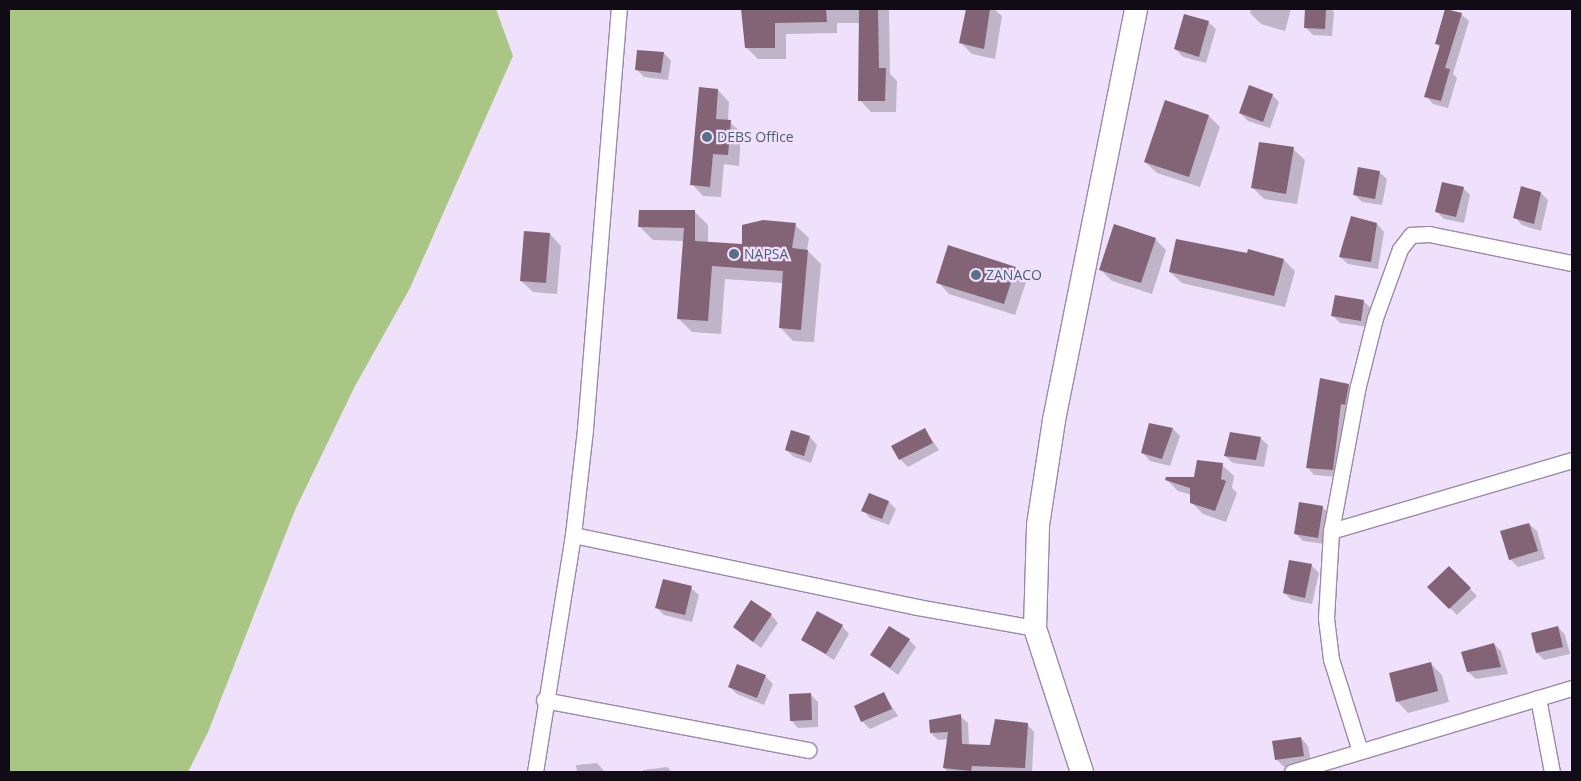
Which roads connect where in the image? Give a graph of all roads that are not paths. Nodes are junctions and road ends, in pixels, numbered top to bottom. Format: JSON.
{"nodes":[{"id":1,"x":619,"y":9,"type":"edge"},
{"id":2,"x":1136,"y":9,"type":"edge"},
{"id":3,"x":1572,"y":264,"type":"edge"},
{"id":4,"x":1572,"y":460,"type":"edge"},
{"id":5,"x":1331,"y":531,"type":"junction"},
{"id":6,"x":573,"y":535,"type":"junction"},
{"id":7,"x":1035,"y":628,"type":"junction"},
{"id":8,"x":1572,"y":688,"type":"edge"},
{"id":9,"x":1538,"y":698,"type":"junction"},
{"id":10,"x":544,"y":700,"type":"junction"},
{"id":11,"x":808,"y":750,"type":"dead end"},
{"id":12,"x":1360,"y":751,"type":"junction"},
{"id":13,"x":535,"y":772,"type":"edge"},
{"id":14,"x":1082,"y":772,"type":"edge"},
{"id":15,"x":1292,"y":772,"type":"edge"},
{"id":16,"x":1552,"y":772,"type":"edge"}],
"edges":[{"from":1,"to":6,"type":"street"},
{"from":2,"to":7,"type":"main road"},
{"from":3,"to":5,"type":"street"},
{"from":4,"to":5,"type":"street"},
{"from":5,"to":12,"type":"street"},
{"from":6,"to":7,"type":"street"},
{"from":6,"to":10,"type":"street"},
{"from":7,"to":14,"type":"main road"},
{"from":8,"to":9,"type":"street"},
{"from":9,"to":12,"type":"street"},
{"from":9,"to":16,"type":"street"},
{"from":10,"to":11,"type":"street"},
{"from":10,"to":13,"type":"street"},
{"from":12,"to":15,"type":"street"}]}
